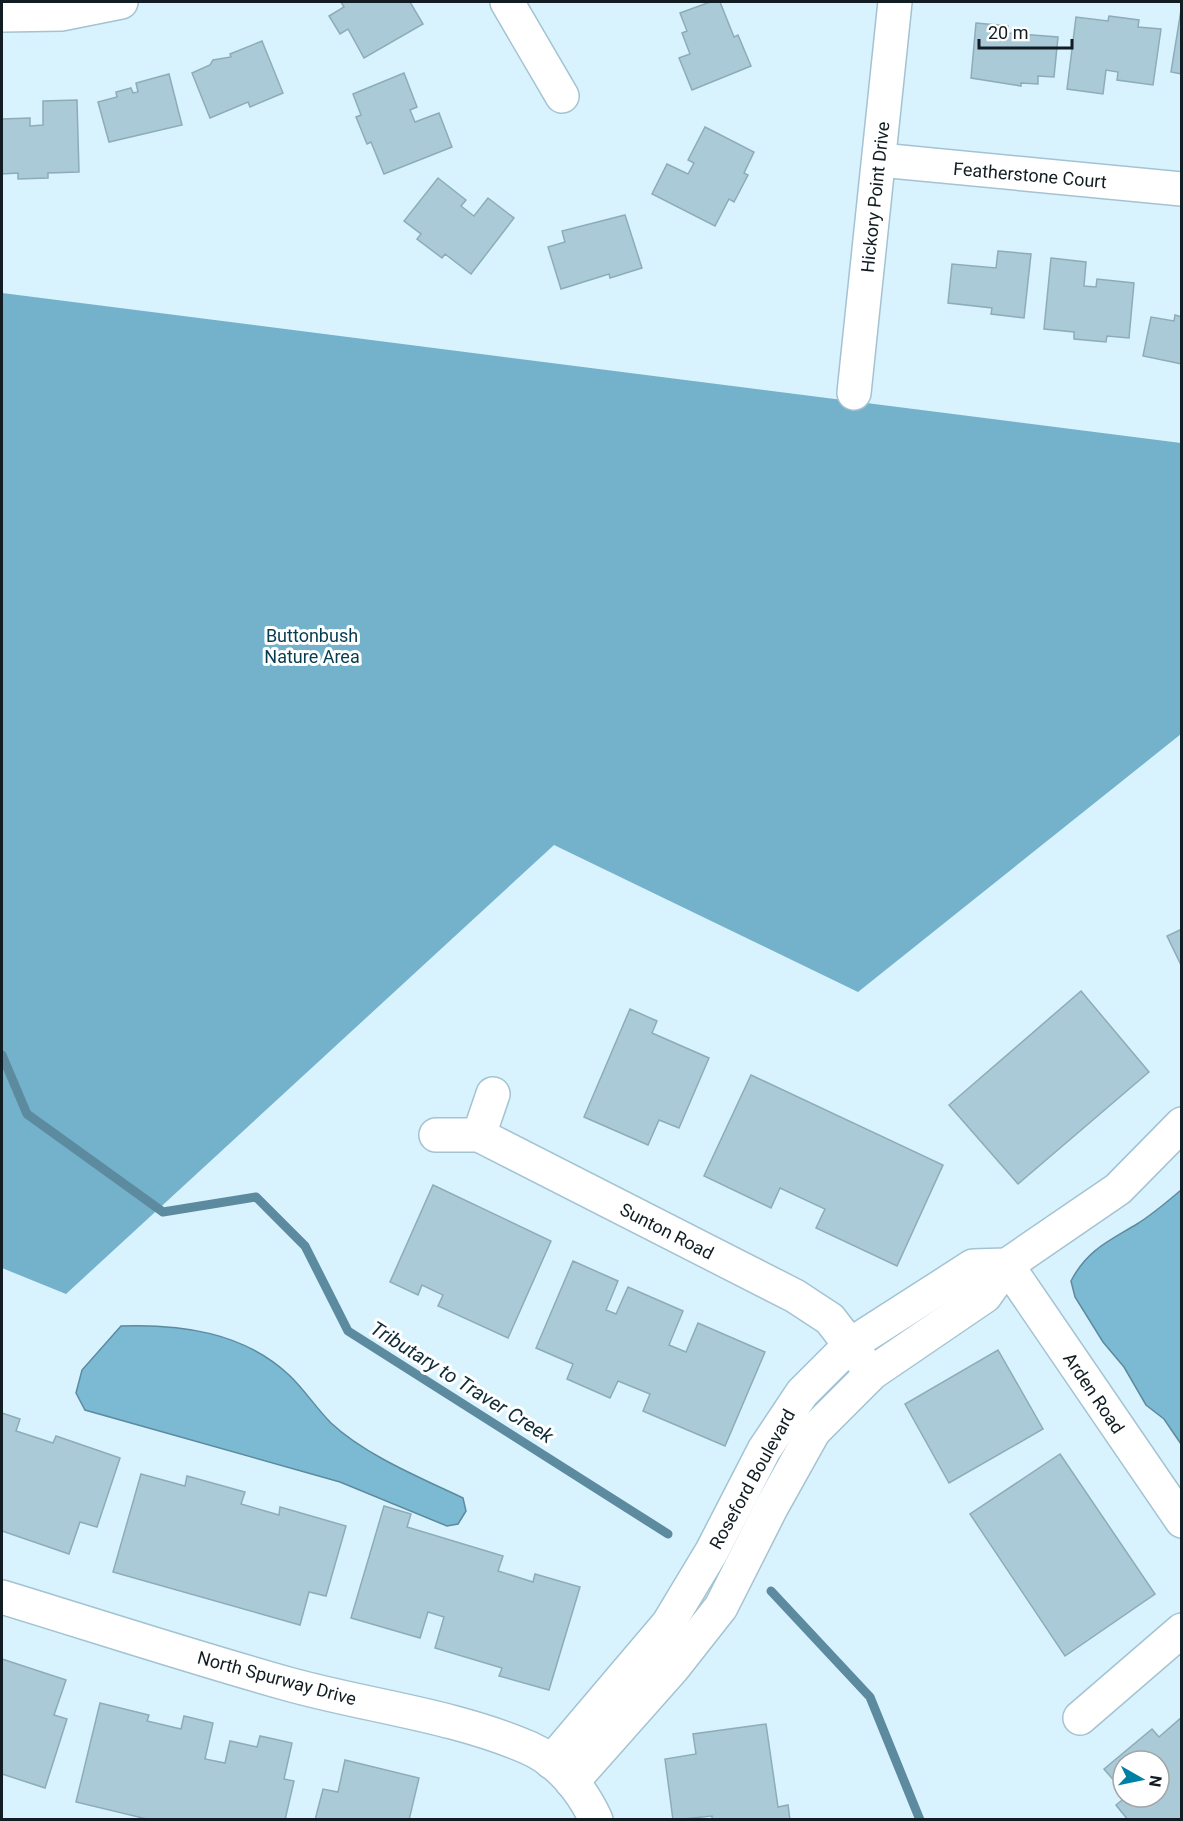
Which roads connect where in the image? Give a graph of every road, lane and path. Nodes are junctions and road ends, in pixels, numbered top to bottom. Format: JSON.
{"nodes":[{"id":1,"x":121,"y":2,"type":"edge"},
{"id":2,"x":507,"y":2,"type":"edge"},
{"id":3,"x":895,"y":2,"type":"edge"},
{"id":4,"x":2,"y":15,"type":"edge"},
{"id":5,"x":562,"y":96,"type":"dead end"},
{"id":6,"x":880,"y":160,"type":"junction"},
{"id":7,"x":1182,"y":189,"type":"edge"},
{"id":8,"x":854,"y":393,"type":"dead end"},
{"id":9,"x":493,"y":1094,"type":"dead end"},
{"id":10,"x":1182,"y":1124,"type":"edge"},
{"id":11,"x":436,"y":1135,"type":"dead end"},
{"id":12,"x":479,"y":1135,"type":"junction"},
{"id":13,"x":1007,"y":1265,"type":"junction"},
{"id":14,"x":850,"y":1345,"type":"junction"},
{"id":15,"x":872,"y":1373,"type":"junction"},
{"id":16,"x":1182,"y":1521,"type":"edge"},
{"id":17,"x":2,"y":1597,"type":"edge"},
{"id":18,"x":668,"y":1624,"type":"junction"},
{"id":19,"x":1182,"y":1630,"type":"edge"},
{"id":20,"x":691,"y":1647,"type":"junction"},
{"id":21,"x":1080,"y":1718,"type":"dead end"},
{"id":22,"x":562,"y":1772,"type":"junction"},
{"id":23,"x":596,"y":1820,"type":"edge"}],
"edges":[{"from":1,"to":4,"type":"street"},
{"from":2,"to":5,"type":"street"},
{"from":3,"to":6,"type":"street","name":"Hickory Point Drive"},
{"from":6,"to":7,"type":"street","name":"Featherstone Court"},
{"from":6,"to":8,"type":"street","name":"Hickory Point Drive"},
{"from":9,"to":12,"type":"street"},
{"from":10,"to":13,"type":"street","name":"Roseford Boulevard"},
{"from":11,"to":12,"type":"street","name":"Sunton Road"},
{"from":12,"to":14,"type":"street","name":"Sunton Road"},
{"from":13,"to":14,"type":"street","name":"Roseford Boulevard"},
{"from":13,"to":15,"type":"street","name":"Roseford Boulevard"},
{"from":13,"to":16,"type":"street","name":"Arden Road"},
{"from":14,"to":15,"type":"street","name":"Sunton Road"},
{"from":14,"to":18,"type":"street","name":"Roseford Boulevard"},
{"from":15,"to":20,"type":"street","name":"Roseford Boulevard"},
{"from":17,"to":22,"type":"street","name":"North Spurway Drive"},
{"from":18,"to":20,"type":"street"},
{"from":18,"to":22,"type":"street","name":"Roseford Boulevard"},
{"from":19,"to":21,"type":"street"},
{"from":20,"to":22,"type":"street","name":"Roseford Boulevard"},
{"from":22,"to":23,"type":"street"}]}
